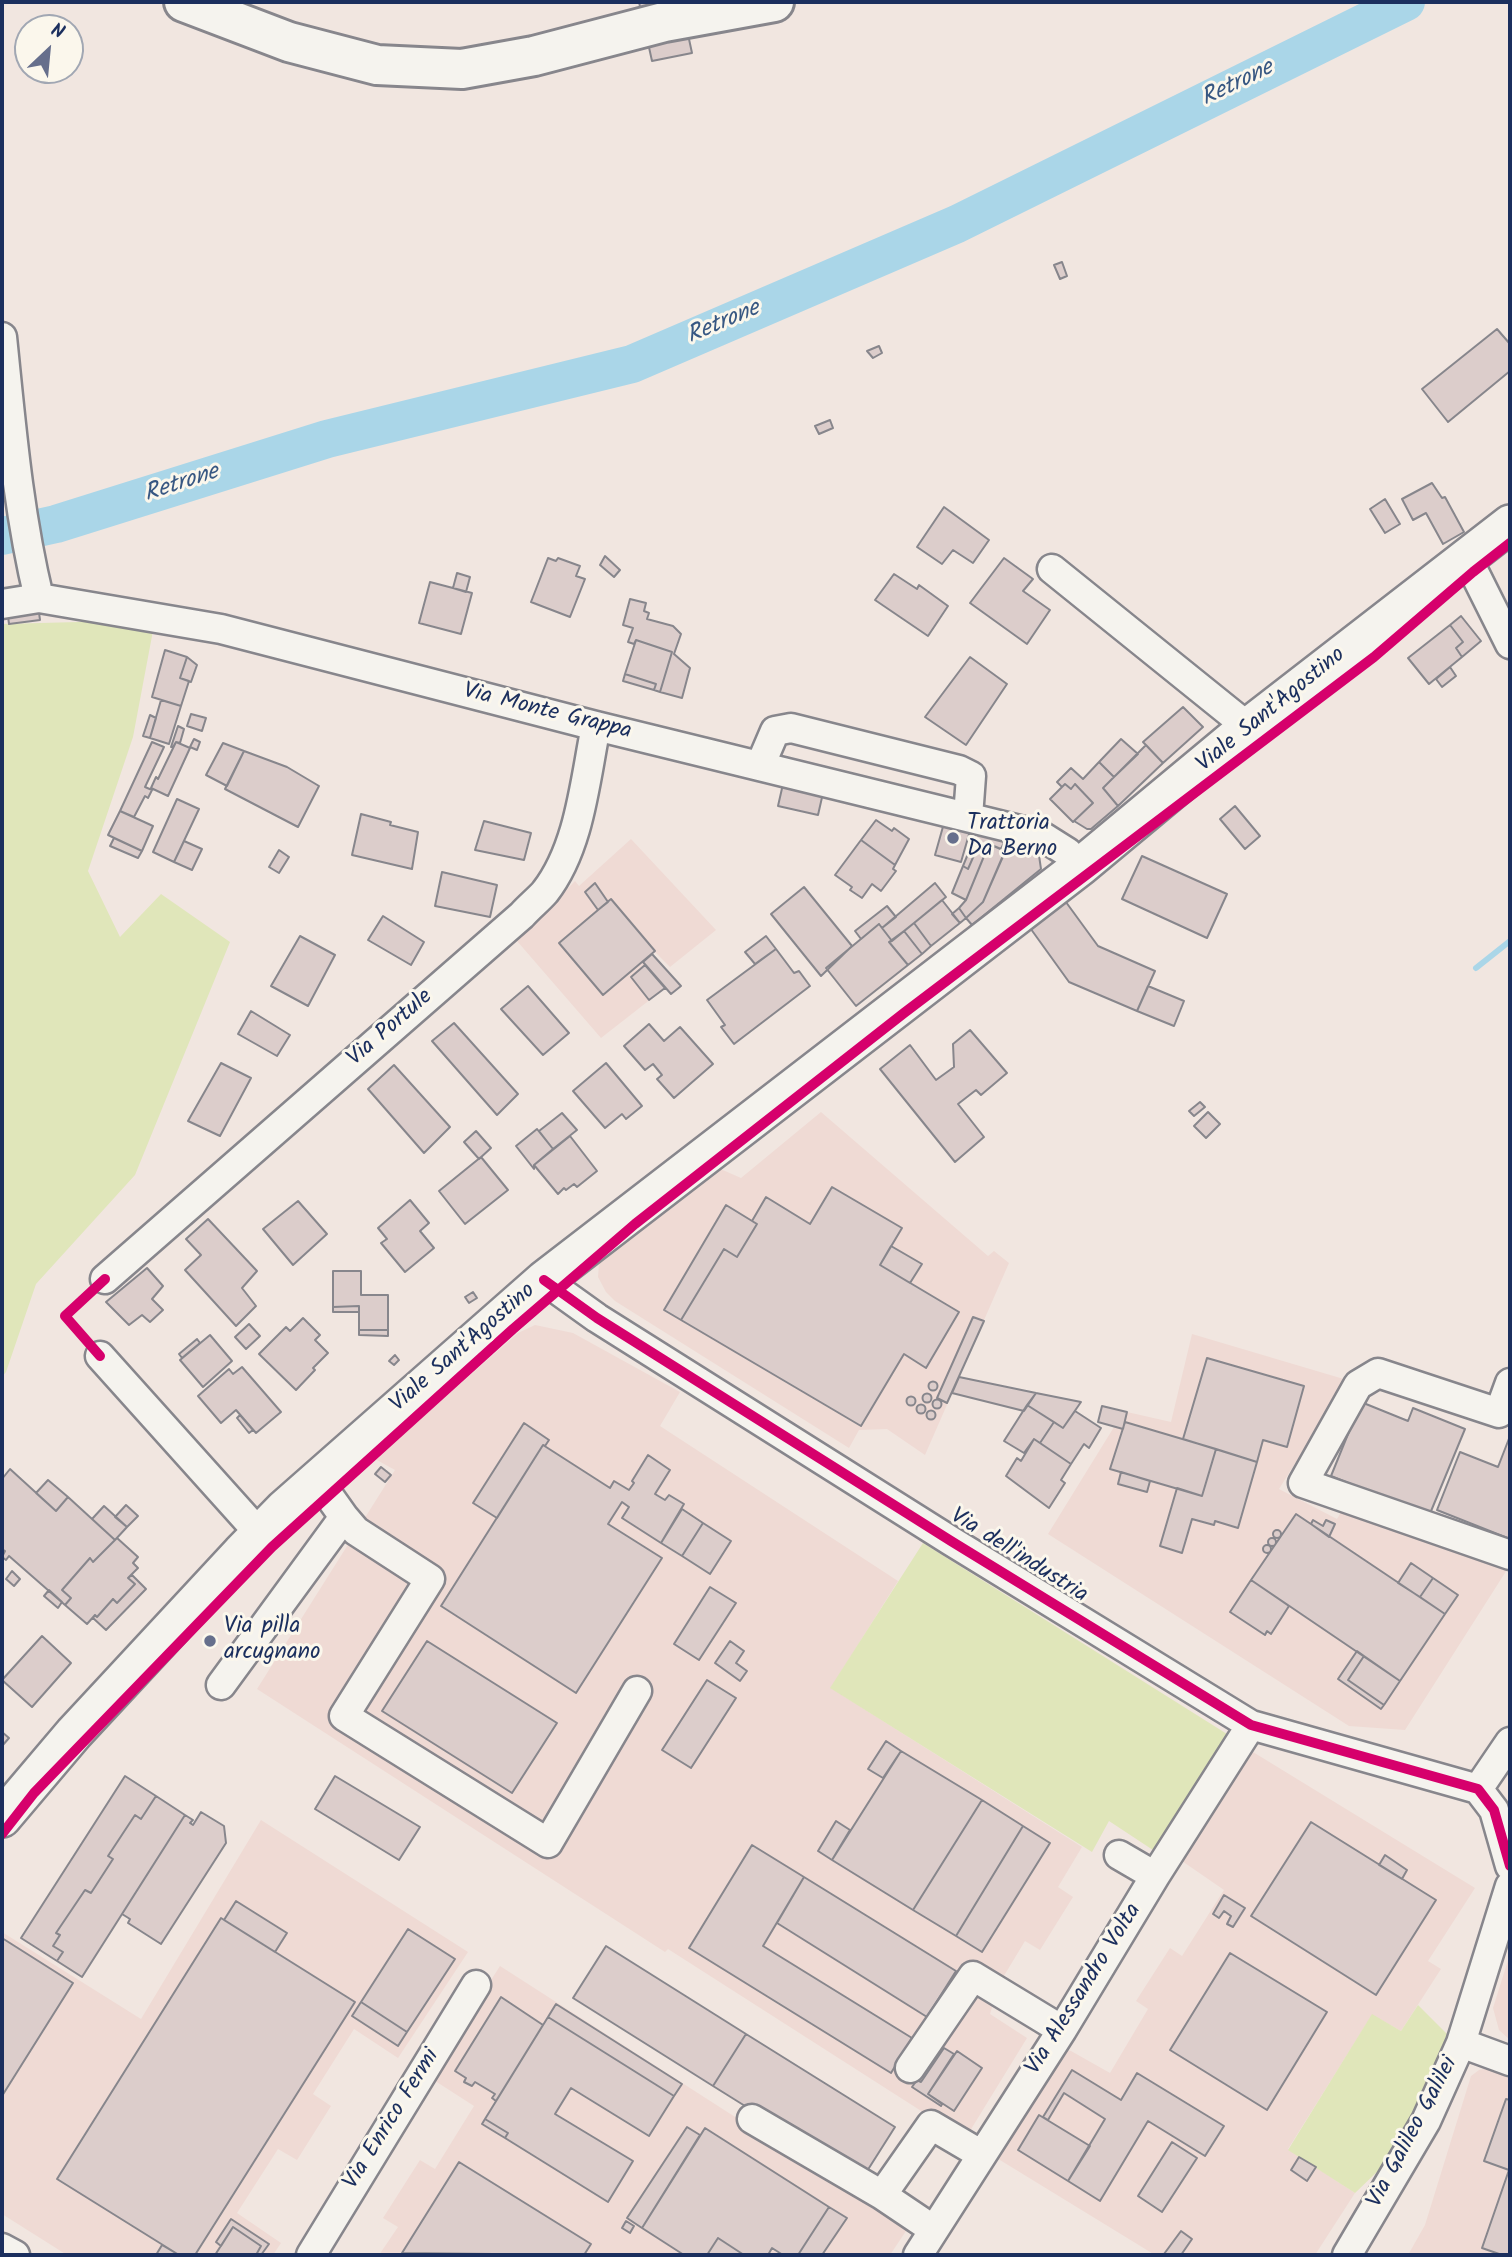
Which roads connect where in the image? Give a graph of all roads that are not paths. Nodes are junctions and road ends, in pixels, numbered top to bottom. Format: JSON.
{"nodes":[{"id":1,"x":184,"y":2,"type":"edge"},
{"id":2,"x":774,"y":2,"type":"edge"},
{"id":3,"x":2,"y":337,"type":"edge"},
{"id":4,"x":1510,"y":524,"type":"edge"},
{"id":5,"x":1466,"y":558,"type":"junction"},
{"id":6,"x":1052,"y":569,"type":"dead end"},
{"id":7,"x":39,"y":598,"type":"junction"},
{"id":8,"x":2,"y":604,"type":"edge"},
{"id":9,"x":1510,"y":645,"type":"edge"},
{"id":10,"x":596,"y":726,"type":"junction"},
{"id":11,"x":1248,"y":727,"type":"junction"},
{"id":12,"x":760,"y":766,"type":"junction"},
{"id":13,"x":968,"y":817,"type":"junction"},
{"id":14,"x":1081,"y":866,"type":"junction"},
{"id":15,"x":105,"y":1279,"type":"dead end"},
{"id":16,"x":544,"y":1280,"type":"junction"},
{"id":17,"x":100,"y":1356,"type":"dead end"},
{"id":18,"x":1510,"y":1383,"type":"edge"},
{"id":19,"x":317,"y":1479,"type":"junction"},
{"id":20,"x":344,"y":1517,"type":"junction"},
{"id":21,"x":259,"y":1534,"type":"junction"},
{"id":22,"x":1510,"y":1555,"type":"edge"},
{"id":23,"x":221,"y":1685,"type":"dead end"},
{"id":24,"x":637,"y":1691,"type":"dead end"},
{"id":25,"x":1251,"y":1725,"type":"junction"},
{"id":26,"x":1510,"y":1742,"type":"edge"},
{"id":27,"x":1494,"y":1805,"type":"edge"},
{"id":28,"x":2,"y":1818,"type":"edge"},
{"id":29,"x":1119,"y":1855,"type":"dead end"},
{"id":30,"x":1510,"y":1866,"type":"edge"},
{"id":31,"x":1155,"y":1876,"type":"junction"},
{"id":32,"x":1510,"y":1886,"type":"edge"},
{"id":33,"x":476,"y":1985,"type":"dead end"},
{"id":34,"x":1062,"y":2030,"type":"junction"},
{"id":35,"x":1461,"y":2043,"type":"junction"},
{"id":36,"x":1510,"y":2062,"type":"edge"},
{"id":37,"x":910,"y":2068,"type":"dead end"},
{"id":38,"x":752,"y":2119,"type":"dead end"},
{"id":39,"x":982,"y":2155,"type":"junction"},
{"id":40,"x":882,"y":2195,"type":"junction"},
{"id":41,"x":934,"y":2230,"type":"junction"},
{"id":42,"x":2,"y":2248,"type":"edge"},
{"id":43,"x":15,"y":2255,"type":"edge"},
{"id":44,"x":310,"y":2255,"type":"edge"},
{"id":45,"x":918,"y":2255,"type":"edge"},
{"id":46,"x":1346,"y":2255,"type":"edge"}],
"edges":[{"from":1,"to":2,"type":"highway"},
{"from":3,"to":7,"type":"street"},
{"from":4,"to":5,"type":"main road","name":"Viale Sant'Agostino"},
{"from":5,"to":9,"type":"street"},
{"from":5,"to":11,"type":"main road","name":"Viale Sant'Agostino"},
{"from":6,"to":11,"type":"street"},
{"from":7,"to":8,"type":"street","name":"Via Monte Grappa"},
{"from":7,"to":10,"type":"street","name":"Via Monte Grappa"},
{"from":10,"to":12,"type":"street","name":"Via Monte Grappa"},
{"from":10,"to":15,"type":"street","name":"Via Portule"},
{"from":11,"to":14,"type":"main road","name":"Viale Sant'Agostino"},
{"from":12,"to":13,"type":"street","name":"Via Monte Grappa"},
{"from":12,"to":13,"type":"street"},
{"from":13,"to":14,"type":"street","name":"Via Monte Grappa"},
{"from":14,"to":16,"type":"main road","name":"Viale Sant'Agostino"},
{"from":16,"to":19,"type":"main road","name":"Viale Sant'Agostino"},
{"from":16,"to":25,"type":"street","name":"Via dell'industria"},
{"from":17,"to":21,"type":"street"},
{"from":18,"to":22,"type":"street"},
{"from":19,"to":20,"type":"street"},
{"from":19,"to":21,"type":"main road","name":"Viale Sant'Agostino"},
{"from":20,"to":23,"type":"street"},
{"from":20,"to":24,"type":"street"},
{"from":21,"to":28,"type":"main road","name":"Viale Sant'Agostino"},
{"from":25,"to":27,"type":"street","name":"Via dell'industria"},
{"from":25,"to":31,"type":"street","name":"Via Alessandro Volta"},
{"from":26,"to":27,"type":"street"},
{"from":27,"to":30,"type":"street"},
{"from":29,"to":31,"type":"street"},
{"from":31,"to":34,"type":"street","name":"Via Alessandro Volta"},
{"from":32,"to":35,"type":"street","name":"Via Galileo Galilei"},
{"from":33,"to":44,"type":"street","name":"Via Enrico Fermi"},
{"from":34,"to":37,"type":"street"},
{"from":34,"to":39,"type":"street","name":"Via Alessandro Volta"},
{"from":35,"to":36,"type":"street"},
{"from":35,"to":46,"type":"street","name":"Via Galileo Galilei"},
{"from":38,"to":40,"type":"street"},
{"from":39,"to":40,"type":"street"},
{"from":39,"to":41,"type":"street","name":"Via Alessandro Volta"},
{"from":40,"to":41,"type":"street"},
{"from":41,"to":45,"type":"street","name":"Via Alessandro Volta"},
{"from":42,"to":43,"type":"street"}]}
